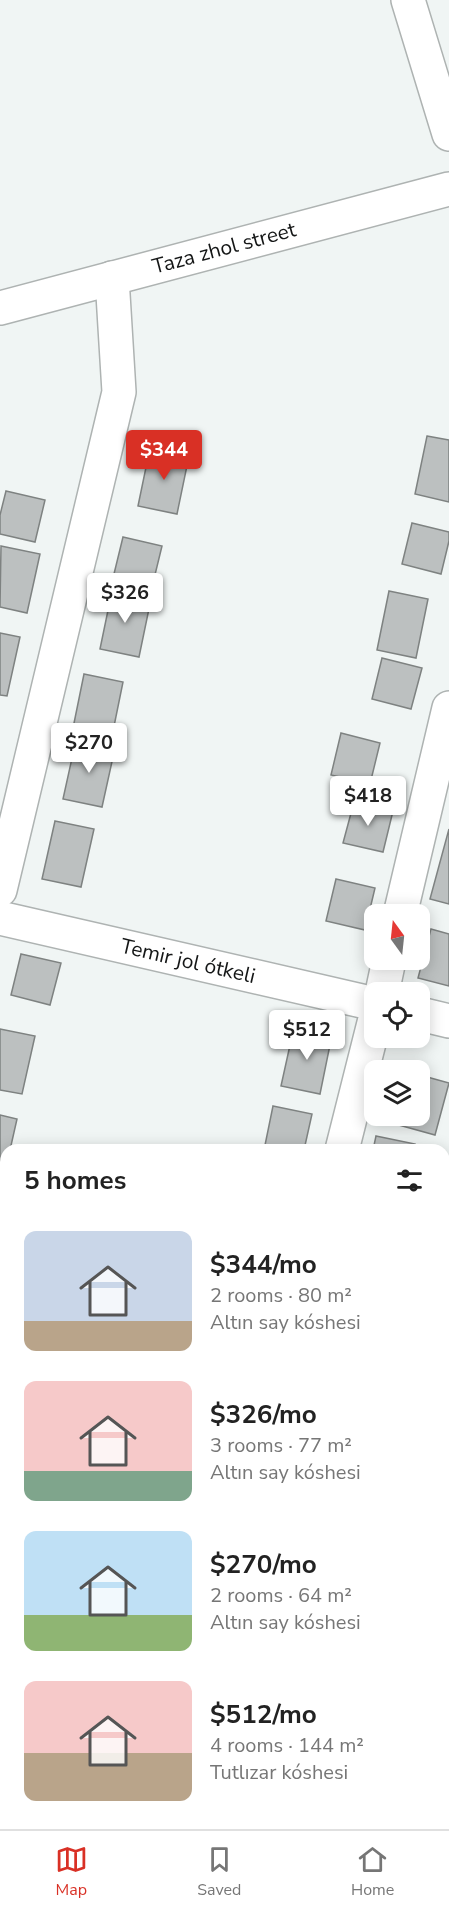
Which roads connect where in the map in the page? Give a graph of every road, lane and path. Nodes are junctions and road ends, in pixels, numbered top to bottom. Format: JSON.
{"nodes":[{"id":1,"x":408,"y":0,"type":"edge"},
{"id":2,"x":449,"y":134,"type":"edge"},
{"id":3,"x":449,"y":189,"type":"edge"},
{"id":4,"x":112,"y":278,"type":"junction"},
{"id":5,"x":0,"y":308,"type":"edge"},
{"id":6,"x":449,"y":708,"type":"edge"},
{"id":7,"x":0,"y":890,"type":"edge"},
{"id":8,"x":403,"y":904,"type":"edge"},
{"id":9,"x":0,"y":918,"type":"edge"},
{"id":10,"x":364,"y":1001,"type":"edge"},
{"id":11,"x":430,"y":1016,"type":"edge"},
{"id":12,"x":449,"y":1021,"type":"edge"},
{"id":13,"x":368,"y":1048,"type":"edge"},
{"id":14,"x":344,"y":1144,"type":"edge"}],
"edges":[{"from":1,"to":2,"type":"street"},
{"from":3,"to":4,"type":"street","name":"Taza zhol street"},
{"from":4,"to":5,"type":"street","name":"Taza zhol street"},
{"from":4,"to":7,"type":"street"},
{"from":6,"to":8,"type":"street"},
{"from":9,"to":10,"type":"street","name":"Temir jol ótkeli"},
{"from":11,"to":12,"type":"street"},
{"from":13,"to":14,"type":"street"}]}
